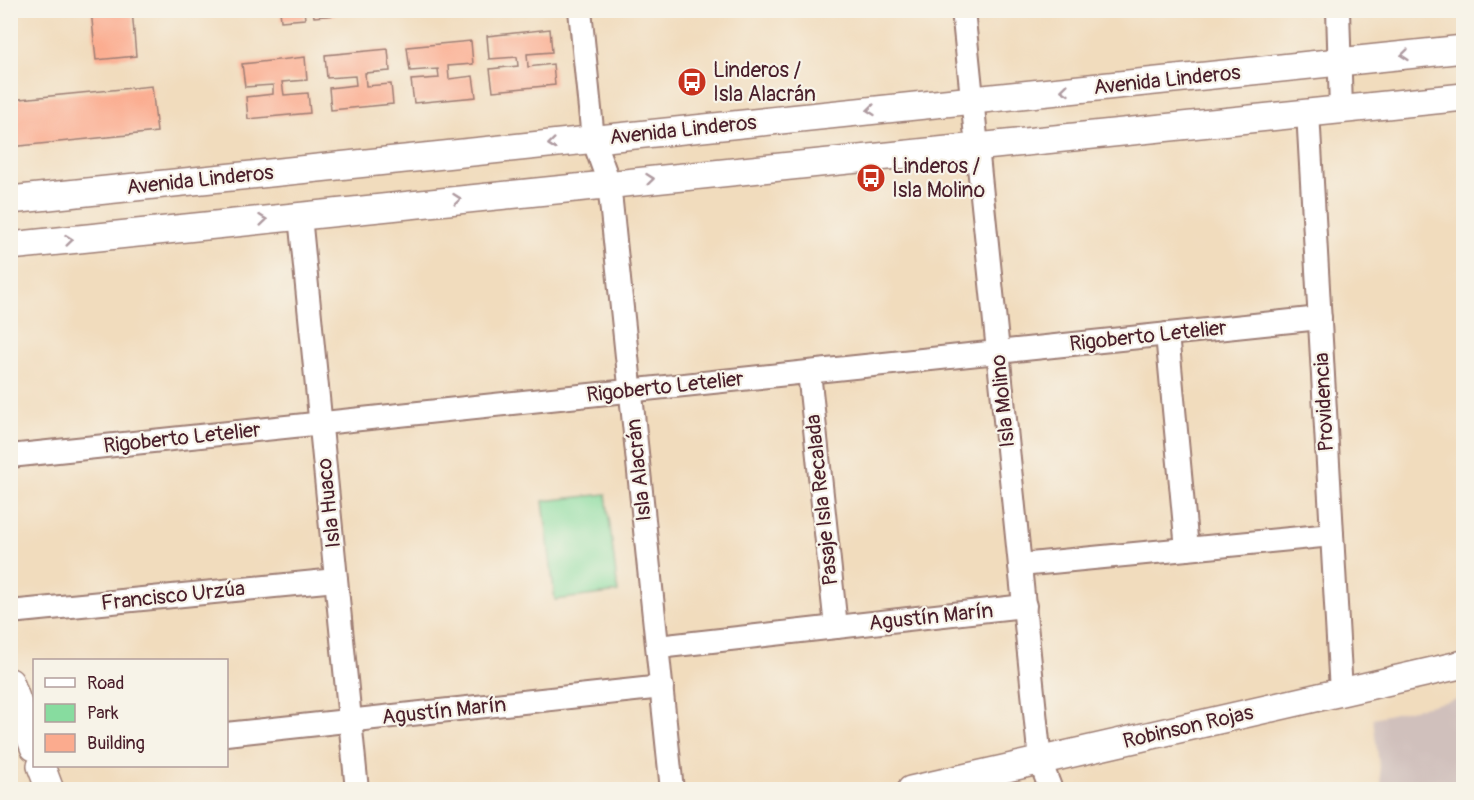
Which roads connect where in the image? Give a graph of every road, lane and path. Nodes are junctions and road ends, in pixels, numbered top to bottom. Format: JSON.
{"nodes":[{"id":1,"x":580,"y":10,"type":"edge"},
{"id":2,"x":963,"y":10,"type":"edge"},
{"id":3,"x":1338,"y":10,"type":"edge"},
{"id":4,"x":1464,"y":49,"type":"edge"},
{"id":5,"x":1340,"y":62,"type":"junction"},
{"id":6,"x":1464,"y":97,"type":"edge"},
{"id":7,"x":973,"y":100,"type":"junction"},
{"id":8,"x":1341,"y":109,"type":"junction"},
{"id":9,"x":1308,"y":112,"type":"junction"},
{"id":10,"x":593,"y":139,"type":"junction"},
{"id":11,"x":977,"y":146,"type":"junction"},
{"id":12,"x":609,"y":183,"type":"junction"},
{"id":13,"x":10,"y":200,"type":"edge"},
{"id":14,"x":300,"y":216,"type":"junction"},
{"id":15,"x":10,"y":246,"type":"edge"},
{"id":16,"x":1320,"y":318,"type":"junction"},
{"id":17,"x":1167,"y":334,"type":"junction"},
{"id":18,"x":999,"y":352,"type":"junction"},
{"id":19,"x":809,"y":372,"type":"junction"},
{"id":20,"x":631,"y":391,"type":"junction"},
{"id":21,"x":321,"y":423,"type":"junction"},
{"id":22,"x":10,"y":456,"type":"edge"},
{"id":23,"x":1332,"y":535,"type":"junction"},
{"id":24,"x":1187,"y":549,"type":"junction"},
{"id":25,"x":1020,"y":565,"type":"junction"},
{"id":26,"x":336,"y":580,"type":"junction"},
{"id":27,"x":1025,"y":606,"type":"junction"},
{"id":28,"x":10,"y":612,"type":"edge"},
{"id":29,"x":836,"y":627,"type":"junction"},
{"id":30,"x":658,"y":647,"type":"junction"},
{"id":31,"x":1464,"y":664,"type":"edge"},
{"id":32,"x":10,"y":682,"type":"edge"},
{"id":33,"x":662,"y":687,"type":"junction"},
{"id":34,"x":1341,"y":692,"type":"junction"},
{"id":35,"x":350,"y":721,"type":"junction"},
{"id":36,"x":228,"y":734,"type":"edge"},
{"id":37,"x":33,"y":744,"type":"edge"},
{"id":38,"x":1040,"y":761,"type":"junction"},
{"id":39,"x":42,"y":767,"type":"edge"},
{"id":40,"x":50,"y":789,"type":"edge"},
{"id":41,"x":357,"y":789,"type":"edge"},
{"id":42,"x":672,"y":789,"type":"edge"},
{"id":43,"x":911,"y":789,"type":"edge"},
{"id":44,"x":1051,"y":789,"type":"edge"}],
"edges":[{"from":1,"to":10,"type":"street","name":"Isla Alacrán"},
{"from":2,"to":7,"type":"street","name":"Isla Molino"},
{"from":3,"to":5,"type":"street"},
{"from":4,"to":5,"type":"street","name":"Avenida Linderos","one_way":true},
{"from":5,"to":7,"type":"street","name":"Avenida Linderos","one_way":true},
{"from":5,"to":8,"type":"street"},
{"from":6,"to":8,"type":"street"},
{"from":7,"to":10,"type":"street","name":"Avenida Linderos","one_way":true},
{"from":7,"to":11,"type":"street","name":"Isla Molino"},
{"from":8,"to":9,"type":"street"},
{"from":9,"to":11,"type":"street"},
{"from":9,"to":16,"type":"street","name":"Providencia"},
{"from":10,"to":12,"type":"street","name":"Isla Alacrán"},
{"from":10,"to":13,"type":"street","name":"Avenida Linderos","one_way":true},
{"from":12,"to":11,"type":"street","one_way":true},
{"from":11,"to":18,"type":"street","name":"Isla Molino"},
{"from":14,"to":12,"type":"street","one_way":true},
{"from":12,"to":20,"type":"street","name":"Isla Alacrán"},
{"from":15,"to":14,"type":"street","one_way":true},
{"from":14,"to":21,"type":"street","name":"Isla Huaco"},
{"from":16,"to":17,"type":"street","name":"Rigoberto Letelier"},
{"from":16,"to":23,"type":"street","name":"Providencia"},
{"from":17,"to":18,"type":"street","name":"Rigoberto Letelier"},
{"from":17,"to":24,"type":"street"},
{"from":18,"to":19,"type":"street","name":"Rigoberto Letelier"},
{"from":18,"to":25,"type":"street","name":"Isla Molino"},
{"from":19,"to":20,"type":"street","name":"Rigoberto Letelier"},
{"from":19,"to":29,"type":"street","name":"Pasaje Isla Recalada"},
{"from":20,"to":21,"type":"street","name":"Rigoberto Letelier"},
{"from":20,"to":30,"type":"street","name":"Isla Alacrán"},
{"from":21,"to":22,"type":"street","name":"Rigoberto Letelier"},
{"from":21,"to":26,"type":"street","name":"Isla Huaco"},
{"from":23,"to":24,"type":"street"},
{"from":23,"to":34,"type":"street","name":"Providencia"},
{"from":24,"to":25,"type":"street"},
{"from":25,"to":27,"type":"street","name":"Isla Molino"},
{"from":26,"to":28,"type":"street","name":"Francisco Urzúa"},
{"from":26,"to":35,"type":"street","name":"Isla Huaco"},
{"from":27,"to":29,"type":"street","name":"Agustín Marín"},
{"from":27,"to":38,"type":"street","name":"Isla Molino"},
{"from":29,"to":30,"type":"street","name":"Agustín Marín"},
{"from":30,"to":33,"type":"street","name":"Isla Alacrán"},
{"from":31,"to":34,"type":"street","name":"Robinson Rojas"},
{"from":32,"to":37,"type":"street"},
{"from":33,"to":35,"type":"street","name":"Agustín Marín"},
{"from":33,"to":42,"type":"street","name":"Isla Alacrán"},
{"from":34,"to":38,"type":"street","name":"Robinson Rojas"},
{"from":35,"to":36,"type":"street","name":"Agustín Marín"},
{"from":35,"to":41,"type":"street","name":"Isla Huaco"},
{"from":38,"to":43,"type":"street","name":"Robinson Rojas"},
{"from":38,"to":44,"type":"street","name":"Isla Molino"},
{"from":39,"to":40,"type":"street"}]}
